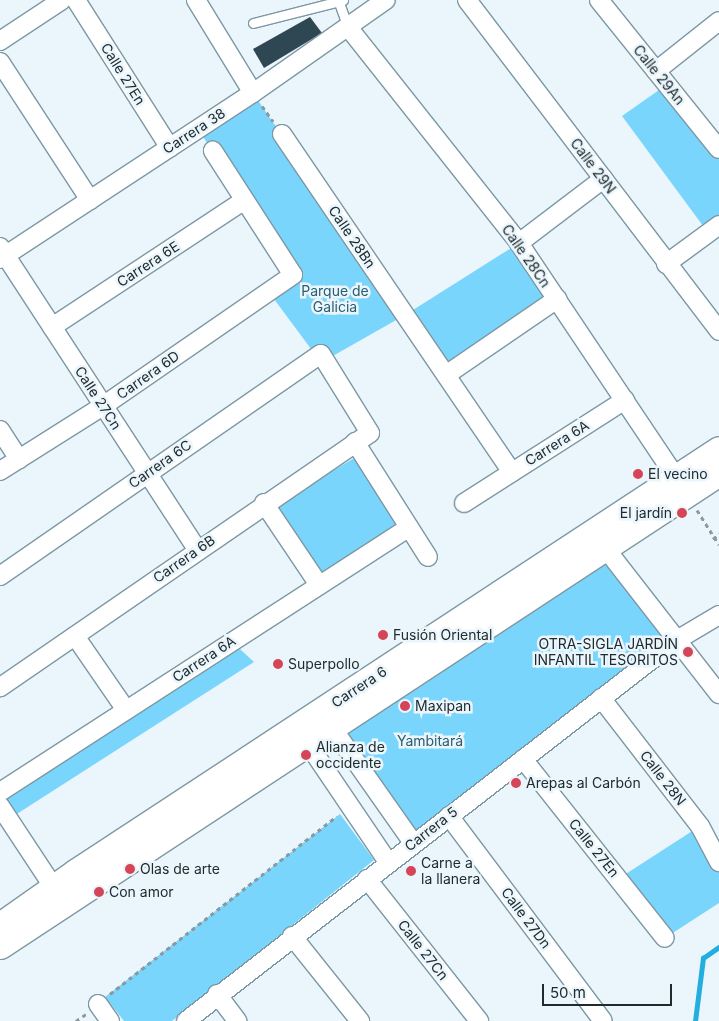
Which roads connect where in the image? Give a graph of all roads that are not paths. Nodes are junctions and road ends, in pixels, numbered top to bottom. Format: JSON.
{"nodes":[{"id":1,"x":62,"y":0,"type":"edge"},
{"id":2,"x":76,"y":0,"type":"edge"},
{"id":3,"x":196,"y":0,"type":"edge"},
{"id":4,"x":386,"y":0,"type":"edge"},
{"id":5,"x":467,"y":0,"type":"edge"},
{"id":6,"x":599,"y":0,"type":"edge"},
{"id":7,"x":340,"y":1,"type":"edge"},
{"id":8,"x":719,"y":21,"type":"edge"},
{"id":9,"x":253,"y":23,"type":"dead end"},
{"id":10,"x":348,"y":27,"type":"junction"},
{"id":11,"x":0,"y":41,"type":"edge"},
{"id":12,"x":0,"y":62,"type":"edge"},
{"id":13,"x":656,"y":71,"type":"junction"},
{"id":14,"x":253,"y":93,"type":"junction"},
{"id":15,"x":282,"y":134,"type":"road end"},
{"id":16,"x":170,"y":148,"type":"junction"},
{"id":17,"x":719,"y":149,"type":"edge"},
{"id":18,"x":213,"y":151,"type":"dead end"},
{"id":19,"x":603,"y":179,"type":"junction"},
{"id":20,"x":90,"y":200,"type":"junction"},
{"id":21,"x":243,"y":201,"type":"junction"},
{"id":22,"x":719,"y":225,"type":"edge"},
{"id":23,"x":519,"y":243,"type":"junction"},
{"id":24,"x":2,"y":254,"type":"edge"},
{"id":25,"x":666,"y":264,"type":"junction"},
{"id":26,"x":557,"y":299,"type":"junction"},
{"id":27,"x":52,"y":327,"type":"junction"},
{"id":28,"x":719,"y":331,"type":"edge"},
{"id":29,"x":321,"y":354,"type":"joint"},
{"id":30,"x":446,"y":375,"type":"junction"},
{"id":31,"x":625,"y":400,"type":"junction"},
{"id":32,"x":103,"y":406,"type":"junction"},
{"id":33,"x":0,"y":430,"type":"edge"},
{"id":34,"x":355,"y":442,"type":"junction"},
{"id":35,"x":719,"y":449,"type":"edge"},
{"id":36,"x":19,"y":459,"type":"junction"},
{"id":37,"x":0,"y":471,"type":"edge"},
{"id":38,"x":512,"y":472,"type":"junction"},
{"id":39,"x":147,"y":473,"type":"junction"},
{"id":40,"x":719,"y":473,"type":"edge"},
{"id":41,"x":683,"y":488,"type":"junction"},
{"id":42,"x":264,"y":503,"type":"junction"},
{"id":43,"x":464,"y":503,"type":"dead end"},
{"id":44,"x":409,"y":528,"type":"junction"},
{"id":45,"x":197,"y":549,"type":"junction"},
{"id":46,"x":606,"y":549,"type":"junction"},
{"id":47,"x":428,"y":557,"type":"dead end"},
{"id":48,"x":0,"y":576,"type":"edge"},
{"id":49,"x":320,"y":585,"type":"junction"},
{"id":50,"x":719,"y":615,"type":"edge"},
{"id":51,"x":75,"y":636,"type":"junction"},
{"id":52,"x":677,"y":640,"type":"junction"},
{"id":53,"x":0,"y":687,"type":"edge"},
{"id":54,"x":719,"y":694,"type":"edge"},
{"id":55,"x":601,"y":698,"type":"junction"},
{"id":56,"x":126,"y":710,"type":"junction"},
{"id":57,"x":326,"y":719,"type":"junction"},
{"id":58,"x":302,"y":735,"type":"junction"},
{"id":59,"x":522,"y":759,"type":"junction"},
{"id":60,"x":0,"y":792,"type":"edge"},
{"id":61,"x":0,"y":806,"type":"edge"},
{"id":62,"x":449,"y":816,"type":"junction"},
{"id":63,"x":413,"y":843,"type":"junction"},
{"id":64,"x":388,"y":862,"type":"junction"},
{"id":65,"x":719,"y":862,"type":"edge"},
{"id":66,"x":367,"y":878,"type":"junction"},
{"id":67,"x":59,"y":895,"type":"junction"},
{"id":68,"x":0,"y":925,"type":"edge"},
{"id":69,"x":292,"y":936,"type":"junction"},
{"id":70,"x":665,"y":938,"type":"dead end"},
{"id":71,"x":0,"y":946,"type":"edge"},
{"id":72,"x":217,"y":994,"type":"junction"},
{"id":73,"x":98,"y":1004,"type":"road end"},
{"id":74,"x":110,"y":1021,"type":"edge"},
{"id":75,"x":186,"y":1021,"type":"edge"},
{"id":76,"x":237,"y":1021,"type":"edge"},
{"id":77,"x":360,"y":1021,"type":"edge"},
{"id":78,"x":479,"y":1021,"type":"edge"},
{"id":79,"x":603,"y":1021,"type":"edge"}],
"edges":[{"from":1,"to":11,"type":"street"},
{"from":2,"to":16,"type":"street","name":"Calle 27En"},
{"from":3,"to":14,"type":"street"},
{"from":4,"to":10,"type":"street","name":"Carrera 38"},
{"from":5,"to":19,"type":"street","name":"Calle 29N"},
{"from":6,"to":13,"type":"street","name":"Calle 29An"},
{"from":7,"to":9,"type":"lane"},
{"from":7,"to":10,"type":"lane"},
{"from":8,"to":13,"type":"street"},
{"from":10,"to":14,"type":"street","name":"Carrera 38"},
{"from":10,"to":23,"type":"street","name":"Calle 28Cn"},
{"from":12,"to":20,"type":"street"},
{"from":13,"to":17,"type":"street","name":"Calle 29An"},
{"from":14,"to":16,"type":"street","name":"Carrera 38"},
{"from":15,"to":30,"type":"street","name":"Calle 28Bn"},
{"from":16,"to":20,"type":"street","name":"Carrera 38"},
{"from":18,"to":21,"type":"street"},
{"from":19,"to":23,"type":"street"},
{"from":19,"to":25,"type":"street","name":"Calle 29N"},
{"from":20,"to":24,"type":"street","name":"Carrera 38"},
{"from":21,"to":27,"type":"street","name":"Carrera 6E"},
{"from":21,"to":32,"type":"street","name":"Carrera 6D"},
{"from":22,"to":25,"type":"street"},
{"from":23,"to":26,"type":"street","name":"Calle 28Cn"},
{"from":24,"to":27,"type":"street","name":"Calle 27Cn"},
{"from":25,"to":28,"type":"street","name":"Calle 29N"},
{"from":26,"to":30,"type":"street"},
{"from":26,"to":31,"type":"street","name":"Calle 28Cn"},
{"from":27,"to":32,"type":"street","name":"Calle 27Cn"},
{"from":29,"to":34,"type":"street","name":"Carrera 6B"},
{"from":29,"to":39,"type":"street","name":"Carrera 6C"},
{"from":30,"to":38,"type":"street","name":"Calle 28Bn"},
{"from":31,"to":38,"type":"street","name":"Carrera 6A"},
{"from":31,"to":41,"type":"street","name":"Calle 28Cn"},
{"from":32,"to":36,"type":"street","name":"Carrera 6D"},
{"from":32,"to":39,"type":"street","name":"Calle 27Cn"},
{"from":33,"to":36,"type":"street"},
{"from":34,"to":42,"type":"street","name":"Carrera 6B"},
{"from":34,"to":44,"type":"street"},
{"from":35,"to":41,"type":"main road","name":"Carrera 6"},
{"from":36,"to":37,"type":"street","name":"Carrera 6D"},
{"from":38,"to":43,"type":"street","name":"Carrera 6A"},
{"from":39,"to":45,"type":"street","name":"Calle 27Cn"},
{"from":39,"to":48,"type":"street","name":"Carrera 6C"},
{"from":40,"to":41,"type":"main road","name":"Carrera 6"},
{"from":41,"to":46,"type":"main road","name":"Carrera 6"},
{"from":41,"to":57,"type":"main road","name":"Carrera 6"},
{"from":42,"to":45,"type":"street","name":"Carrera 6B"},
{"from":42,"to":49,"type":"street"},
{"from":44,"to":47,"type":"street"},
{"from":44,"to":49,"type":"street","name":"Carrera 6A"},
{"from":45,"to":51,"type":"street","name":"Carrera 6B"},
{"from":46,"to":52,"type":"street"},
{"from":46,"to":57,"type":"main road","name":"Carrera 6"},
{"from":49,"to":56,"type":"street","name":"Carrera 6A"},
{"from":50,"to":52,"type":"street","name":"Carrera 5"},
{"from":51,"to":53,"type":"street","name":"Carrera 6B"},
{"from":51,"to":56,"type":"street"},
{"from":52,"to":54,"type":"street"},
{"from":52,"to":55,"type":"street","name":"Carrera 5"},
{"from":55,"to":59,"type":"street","name":"Carrera 5"},
{"from":55,"to":65,"type":"street","name":"Calle 28N"},
{"from":56,"to":60,"type":"street","name":"Carrera 6A"},
{"from":57,"to":58,"type":"main road","name":"Carrera 6"},
{"from":57,"to":63,"type":"street"},
{"from":58,"to":64,"type":"street"},
{"from":58,"to":67,"type":"main road","name":"Carrera 6"},
{"from":59,"to":62,"type":"street","name":"Carrera 5"},
{"from":59,"to":70,"type":"street","name":"Calle 27En"},
{"from":61,"to":67,"type":"street"},
{"from":62,"to":63,"type":"street","name":"Carrera 5"},
{"from":62,"to":79,"type":"street","name":"Calle 27Dn"},
{"from":63,"to":64,"type":"street","name":"Carrera 5"},
{"from":64,"to":66,"type":"street","name":"Carrera 5"},
{"from":66,"to":69,"type":"street","name":"Carrera 5"},
{"from":66,"to":78,"type":"street","name":"Calle 27Cn"},
{"from":67,"to":68,"type":"main road","name":"Carrera 6"},
{"from":67,"to":71,"type":"main road","name":"Carrera 6"},
{"from":69,"to":72,"type":"street","name":"Carrera 5"},
{"from":69,"to":77,"type":"street"},
{"from":72,"to":75,"type":"street","name":"Carrera 5"},
{"from":72,"to":76,"type":"street"},
{"from":73,"to":74,"type":"street"}]}
